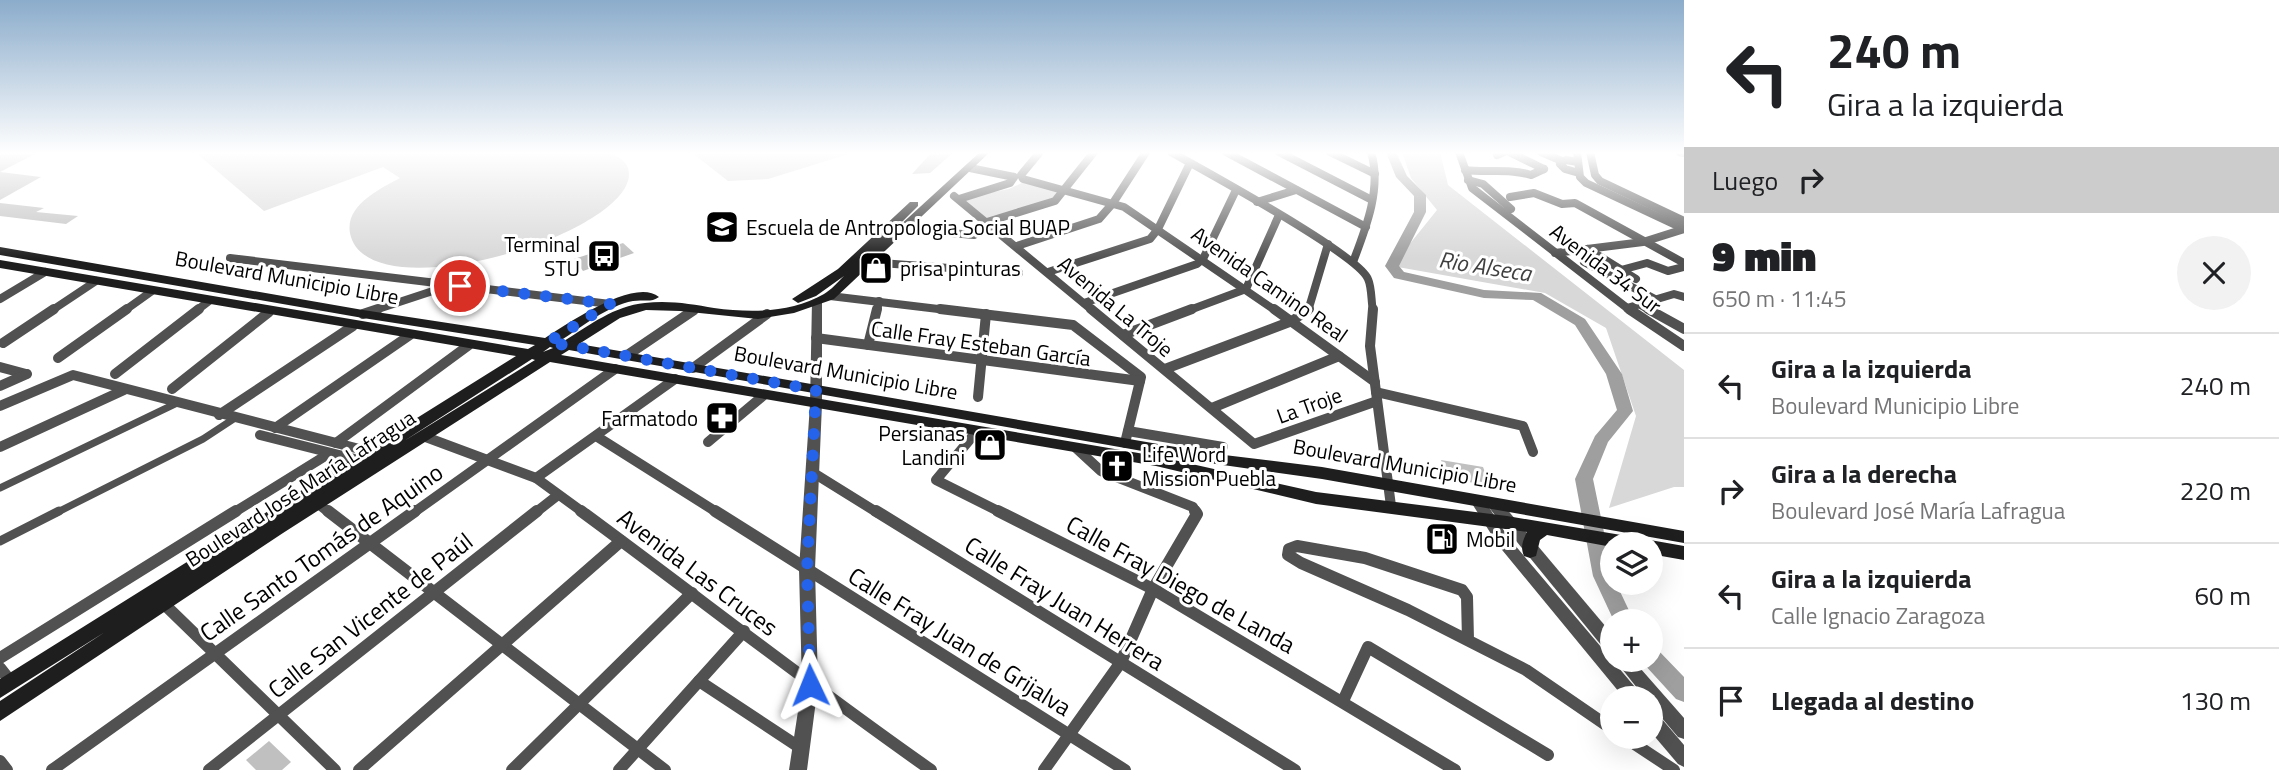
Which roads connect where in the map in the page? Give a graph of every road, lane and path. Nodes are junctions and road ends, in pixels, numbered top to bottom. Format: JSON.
{"nodes":[{"id":1,"x":932,"y":188,"type":"edge"},
{"id":2,"x":945,"y":188,"type":"edge"},
{"id":3,"x":991,"y":188,"type":"edge"},
{"id":4,"x":1057,"y":188,"type":"edge"},
{"id":5,"x":1123,"y":188,"type":"edge"},
{"id":6,"x":1178,"y":188,"type":"edge"},
{"id":7,"x":1232,"y":188,"type":"edge"},
{"id":8,"x":1292,"y":188,"type":"edge"},
{"id":9,"x":1347,"y":188,"type":"edge"},
{"id":10,"x":1373,"y":188,"type":"edge"},
{"id":11,"x":1472,"y":188,"type":"edge"},
{"id":12,"x":1595,"y":188,"type":"edge"},
{"id":13,"x":1615,"y":188,"type":"edge"},
{"id":14,"x":1065,"y":190,"type":"junction"},
{"id":15,"x":1236,"y":190,"type":"junction"},
{"id":16,"x":1296,"y":190,"type":"junction"},
{"id":17,"x":1510,"y":197,"type":"dead end"},
{"id":18,"x":1370,"y":200,"type":"junction"},
{"id":19,"x":1257,"y":202,"type":"junction"},
{"id":20,"x":1113,"y":203,"type":"junction"},
{"id":21,"x":1279,"y":215,"type":"junction"},
{"id":22,"x":1684,"y":221,"type":"edge"},
{"id":23,"x":987,"y":222,"type":"junction"},
{"id":24,"x":1366,"y":227,"type":"junction"},
{"id":25,"x":902,"y":229,"type":"junction"},
{"id":26,"x":1158,"y":229,"type":"junction"},
{"id":27,"x":1684,"y":229,"type":"edge"},
{"id":28,"x":974,"y":234,"type":"dead end"},
{"id":29,"x":1643,"y":242,"type":"junction"},
{"id":30,"x":1328,"y":244,"type":"junction"},
{"id":31,"x":1017,"y":246,"type":"junction"},
{"id":32,"x":1587,"y":249,"type":"junction"},
{"id":33,"x":0,"y":251,"type":"edge"},
{"id":34,"x":1555,"y":253,"type":"junction"},
{"id":35,"x":230,"y":258,"type":"dead end"},
{"id":36,"x":1203,"y":259,"type":"junction"},
{"id":37,"x":1584,"y":261,"type":"dead end"},
{"id":38,"x":867,"y":262,"type":"junction"},
{"id":39,"x":1353,"y":262,"type":"junction"},
{"id":40,"x":0,"y":264,"type":"edge"},
{"id":41,"x":1684,"y":265,"type":"edge"},
{"id":42,"x":1621,"y":270,"type":"junction"},
{"id":43,"x":45,"y":272,"type":"junction"},
{"id":44,"x":1048,"y":272,"type":"junction"},
{"id":45,"x":1019,"y":273,"type":"dead end"},
{"id":46,"x":467,"y":275,"type":"dead end"},
{"id":47,"x":96,"y":281,"type":"junction"},
{"id":48,"x":1625,"y":283,"type":"junction"},
{"id":49,"x":451,"y":285,"type":"junction"},
{"id":50,"x":1246,"y":289,"type":"junction"},
{"id":51,"x":152,"y":291,"type":"junction"},
{"id":52,"x":830,"y":296,"type":"junction"},
{"id":53,"x":1684,"y":297,"type":"edge"},
{"id":54,"x":0,"y":299,"type":"edge"},
{"id":55,"x":1654,"y":299,"type":"junction"},
{"id":56,"x":209,"y":301,"type":"junction"},
{"id":57,"x":817,"y":301,"type":"junction"},
{"id":58,"x":879,"y":301,"type":"junction"},
{"id":59,"x":1084,"y":303,"type":"junction"},
{"id":60,"x":610,"y":304,"type":"junction"},
{"id":61,"x":1639,"y":304,"type":"junction"},
{"id":62,"x":1627,"y":308,"type":"junction"},
{"id":63,"x":694,"y":310,"type":"junction"},
{"id":64,"x":269,"y":312,"type":"junction"},
{"id":65,"x":363,"y":314,"type":"junction"},
{"id":66,"x":767,"y":314,"type":"junction"},
{"id":67,"x":986,"y":314,"type":"junction"},
{"id":68,"x":1292,"y":321,"type":"junction"},
{"id":69,"x":353,"y":326,"type":"junction"},
{"id":70,"x":1684,"y":329,"type":"edge"},
{"id":71,"x":1665,"y":334,"type":"junction"},
{"id":72,"x":410,"y":335,"type":"junction"},
{"id":73,"x":1123,"y":335,"type":"junction"},
{"id":74,"x":816,"y":338,"type":"junction"},
{"id":75,"x":3,"y":342,"type":"dead end"},
{"id":76,"x":469,"y":345,"type":"junction"},
{"id":77,"x":868,"y":345,"type":"junction"},
{"id":78,"x":568,"y":346,"type":"junction"},
{"id":79,"x":1684,"y":346,"type":"edge"},
{"id":80,"x":548,"y":350,"type":"junction"},
{"id":81,"x":529,"y":354,"type":"junction"},
{"id":82,"x":626,"y":356,"type":"junction"},
{"id":83,"x":1339,"y":356,"type":"junction"},
{"id":84,"x":58,"y":358,"type":"dead end"},
{"id":85,"x":980,"y":362,"type":"junction"},
{"id":86,"x":0,"y":366,"type":"edge"},
{"id":87,"x":693,"y":368,"type":"junction"},
{"id":88,"x":615,"y":369,"type":"junction"},
{"id":89,"x":1165,"y":369,"type":"junction"},
{"id":90,"x":115,"y":373,"type":"dead end"},
{"id":91,"x":675,"y":379,"type":"junction"},
{"id":92,"x":1140,"y":381,"type":"junction"},
{"id":93,"x":0,"y":385,"type":"edge"},
{"id":94,"x":172,"y":389,"type":"dead end"},
{"id":95,"x":124,"y":390,"type":"junction"},
{"id":96,"x":1376,"y":392,"type":"junction"},
{"id":97,"x":764,"y":395,"type":"junction"},
{"id":98,"x":816,"y":397,"type":"junction"},
{"id":99,"x":978,"y":397,"type":"dead end"},
{"id":100,"x":177,"y":403,"type":"junction"},
{"id":101,"x":0,"y":406,"type":"edge"},
{"id":102,"x":1212,"y":408,"type":"junction"},
{"id":103,"x":219,"y":415,"type":"junction"},
{"id":104,"x":235,"y":418,"type":"junction"},
{"id":105,"x":275,"y":428,"type":"junction"},
{"id":106,"x":977,"y":431,"type":"junction"},
{"id":107,"x":260,"y":435,"type":"dead end"},
{"id":108,"x":423,"y":436,"type":"junction"},
{"id":109,"x":596,"y":436,"type":"junction"},
{"id":110,"x":1126,"y":437,"type":"junction"},
{"id":111,"x":708,"y":442,"type":"dead end"},
{"id":112,"x":1254,"y":444,"type":"joint"},
{"id":113,"x":0,"y":447,"type":"edge"},
{"id":114,"x":1223,"y":447,"type":"dead end"},
{"id":115,"x":333,"y":448,"type":"junction"},
{"id":116,"x":1076,"y":448,"type":"junction"},
{"id":117,"x":1532,"y":452,"type":"dead end"},
{"id":118,"x":365,"y":456,"type":"junction"},
{"id":119,"x":487,"y":460,"type":"junction"},
{"id":120,"x":812,"y":472,"type":"junction"},
{"id":121,"x":536,"y":478,"type":"junction"},
{"id":122,"x":1387,"y":485,"type":"junction"},
{"id":123,"x":0,"y":488,"type":"edge"},
{"id":124,"x":558,"y":495,"type":"junction"},
{"id":125,"x":317,"y":503,"type":"junction"},
{"id":126,"x":1391,"y":506,"type":"junction"},
{"id":127,"x":1487,"y":509,"type":"junction"},
{"id":128,"x":1507,"y":522,"type":"junction"},
{"id":129,"x":1574,"y":526,"type":"junction"},
{"id":130,"x":1547,"y":529,"type":"junction"},
{"id":131,"x":1600,"y":532,"type":"edge"},
{"id":132,"x":1663,"y":537,"type":"edge"},
{"id":133,"x":1684,"y":537,"type":"edge"},
{"id":134,"x":0,"y":541,"type":"edge"},
{"id":135,"x":621,"y":541,"type":"junction"},
{"id":136,"x":370,"y":544,"type":"junction"},
{"id":137,"x":1663,"y":549,"type":"edge"},
{"id":138,"x":1531,"y":551,"type":"junction"},
{"id":139,"x":1684,"y":553,"type":"edge"},
{"id":140,"x":807,"y":569,"type":"junction"},
{"id":141,"x":1153,"y":589,"type":"junction"},
{"id":142,"x":434,"y":593,"type":"junction"},
{"id":143,"x":692,"y":593,"type":"junction"},
{"id":144,"x":164,"y":604,"type":"junction"},
{"id":145,"x":744,"y":631,"type":"junction"},
{"id":146,"x":1600,"y":632,"type":"edge"},
{"id":147,"x":1468,"y":640,"type":"junction"},
{"id":148,"x":502,"y":645,"type":"junction"},
{"id":149,"x":215,"y":654,"type":"junction"},
{"id":150,"x":0,"y":658,"type":"edge"},
{"id":151,"x":1121,"y":663,"type":"junction"},
{"id":152,"x":0,"y":667,"type":"edge"},
{"id":153,"x":1633,"y":672,"type":"edge"},
{"id":154,"x":699,"y":681,"type":"junction"},
{"id":155,"x":810,"y":685,"type":"junction"},
{"id":156,"x":6,"y":686,"type":"edge"},
{"id":157,"x":1624,"y":686,"type":"edge"},
{"id":158,"x":1343,"y":701,"type":"junction"},
{"id":159,"x":579,"y":704,"type":"junction"},
{"id":160,"x":0,"y":712,"type":"edge"},
{"id":161,"x":279,"y":715,"type":"junction"},
{"id":162,"x":1600,"y":721,"type":"edge"},
{"id":163,"x":1684,"y":731,"type":"edge"},
{"id":164,"x":1663,"y":733,"type":"edge"},
{"id":165,"x":1070,"y":735,"type":"junction"},
{"id":166,"x":638,"y":749,"type":"junction"},
{"id":167,"x":802,"y":749,"type":"junction"},
{"id":168,"x":1642,"y":749,"type":"edge"},
{"id":169,"x":1548,"y":755,"type":"dead end"},
{"id":170,"x":1684,"y":758,"type":"edge"},
{"id":171,"x":0,"y":761,"type":"edge"},
{"id":172,"x":7,"y":770,"type":"edge"},
{"id":173,"x":52,"y":770,"type":"edge"},
{"id":174,"x":209,"y":770,"type":"edge"},
{"id":175,"x":335,"y":770,"type":"edge"},
{"id":176,"x":359,"y":770,"type":"edge"},
{"id":177,"x":512,"y":770,"type":"edge"},
{"id":178,"x":619,"y":770,"type":"edge"},
{"id":179,"x":665,"y":770,"type":"edge"},
{"id":180,"x":798,"y":770,"type":"edge"},
{"id":181,"x":931,"y":770,"type":"edge"},
{"id":182,"x":1044,"y":770,"type":"edge"},
{"id":183,"x":1125,"y":770,"type":"edge"},
{"id":184,"x":1295,"y":770,"type":"edge"},
{"id":185,"x":1455,"y":770,"type":"edge"},
{"id":186,"x":1674,"y":770,"type":"edge"}],
"edges":[{"from":1,"to":60,"type":"main road"},
{"from":2,"to":25,"type":"main road"},
{"from":3,"to":23,"type":"street","name":"Avenida La Troje"},
{"from":4,"to":14,"type":"street","name":"Avenida Camino Real"},
{"from":5,"to":20,"type":"street"},
{"from":6,"to":26,"type":"street"},
{"from":7,"to":15,"type":"street"},
{"from":8,"to":16,"type":"street"},
{"from":9,"to":18,"type":"street"},
{"from":10,"to":18,"type":"street"},
{"from":11,"to":34,"type":"street","name":"Avenida 34 Sur"},
{"from":12,"to":27,"type":"street"},
{"from":13,"to":22,"type":"street"},
{"from":14,"to":20,"type":"street","name":"Avenida Camino Real"},
{"from":14,"to":23,"type":"street"},
{"from":15,"to":19,"type":"street"},
{"from":15,"to":36,"type":"street"},
{"from":16,"to":19,"type":"street"},
{"from":16,"to":24,"type":"street"},
{"from":17,"to":29,"type":"street"},
{"from":18,"to":24,"type":"street"},
{"from":19,"to":21,"type":"street"},
{"from":20,"to":26,"type":"street","name":"Avenida Camino Real"},
{"from":20,"to":31,"type":"street"},
{"from":21,"to":30,"type":"street"},
{"from":21,"to":50,"type":"street"},
{"from":23,"to":31,"type":"street","name":"Avenida La Troje"},
{"from":24,"to":39,"type":"street"},
{"from":25,"to":28,"type":"street"},
{"from":25,"to":38,"type":"main road"},
{"from":26,"to":36,"type":"street","name":"Avenida Camino Real"},
{"from":26,"to":44,"type":"street"},
{"from":27,"to":29,"type":"street"},
{"from":29,"to":32,"type":"street"},
{"from":29,"to":41,"type":"street"},
{"from":30,"to":39,"type":"street"},
{"from":30,"to":68,"type":"street"},
{"from":31,"to":44,"type":"street","name":"Avenida La Troje"},
{"from":32,"to":34,"type":"street"},
{"from":32,"to":42,"type":"street"},
{"from":33,"to":65,"type":"main road","name":"Boulevard Municipio Libre"},
{"from":34,"to":62,"type":"street","name":"Avenida 34 Sur"},
{"from":35,"to":49,"type":"street"},
{"from":36,"to":50,"type":"street","name":"Avenida Camino Real"},
{"from":36,"to":59,"type":"street"},
{"from":37,"to":48,"type":"street"},
{"from":38,"to":45,"type":"street"},
{"from":38,"to":52,"type":"main road"},
{"from":39,"to":96,"type":"street"},
{"from":40,"to":43,"type":"main road","name":"Boulevard Municipio Libre"},
{"from":41,"to":42,"type":"street"},
{"from":42,"to":48,"type":"street"},
{"from":43,"to":47,"type":"main road","name":"Boulevard Municipio Libre"},
{"from":43,"to":54,"type":"street"},
{"from":44,"to":59,"type":"street","name":"Avenida La Troje"},
{"from":46,"to":49,"type":"street"},
{"from":47,"to":51,"type":"main road","name":"Boulevard Municipio Libre"},
{"from":47,"to":75,"type":"street"},
{"from":48,"to":55,"type":"street"},
{"from":49,"to":60,"type":"street"},
{"from":49,"to":65,"type":"street"},
{"from":50,"to":68,"type":"street","name":"Avenida Camino Real"},
{"from":50,"to":73,"type":"street"},
{"from":51,"to":56,"type":"main road","name":"Boulevard Municipio Libre"},
{"from":51,"to":84,"type":"street"},
{"from":52,"to":57,"type":"main road"},
{"from":52,"to":58,"type":"street"},
{"from":53,"to":55,"type":"street"},
{"from":55,"to":61,"type":"street"},
{"from":56,"to":64,"type":"main road","name":"Boulevard Municipio Libre"},
{"from":56,"to":90,"type":"street"},
{"from":57,"to":66,"type":"main road"},
{"from":57,"to":74,"type":"street"},
{"from":58,"to":67,"type":"street"},
{"from":58,"to":77,"type":"street"},
{"from":59,"to":73,"type":"street","name":"Avenida La Troje"},
{"from":60,"to":80,"type":"main road","name":"Boulevard José María Lafragua"},
{"from":61,"to":62,"type":"street"},
{"from":61,"to":70,"type":"street"},
{"from":62,"to":71,"type":"street","name":"Avenida 34 Sur"},
{"from":63,"to":66,"type":"main road"},
{"from":63,"to":78,"type":"main road"},
{"from":63,"to":82,"type":"street"},
{"from":64,"to":69,"type":"main road","name":"Boulevard Municipio Libre"},
{"from":64,"to":94,"type":"street"},
{"from":65,"to":80,"type":"main road","name":"Boulevard Municipio Libre"},
{"from":66,"to":87,"type":"street"},
{"from":67,"to":85,"type":"street"},
{"from":67,"to":92,"type":"street"},
{"from":68,"to":83,"type":"street","name":"Avenida Camino Real"},
{"from":68,"to":89,"type":"street"},
{"from":69,"to":72,"type":"main road","name":"Boulevard Municipio Libre"},
{"from":69,"to":103,"type":"street"},
{"from":70,"to":71,"type":"street"},
{"from":71,"to":79,"type":"street","name":"Avenida 34 Sur"},
{"from":72,"to":76,"type":"main road","name":"Boulevard Municipio Libre"},
{"from":72,"to":105,"type":"street"},
{"from":73,"to":89,"type":"street","name":"Avenida La Troje"},
{"from":74,"to":77,"type":"street","name":"Calle Fray Esteban García"},
{"from":74,"to":98,"type":"street"},
{"from":76,"to":81,"type":"main road","name":"Boulevard Municipio Libre"},
{"from":76,"to":115,"type":"street"},
{"from":77,"to":85,"type":"street","name":"Calle Fray Esteban García"},
{"from":78,"to":80,"type":"main road","name":"Boulevard Municipio Libre"},
{"from":78,"to":82,"type":"main road","name":"Boulevard Municipio Libre"},
{"from":80,"to":81,"type":"main road","name":"Boulevard Municipio Libre"},
{"from":80,"to":88,"type":"main road","name":"Boulevard Municipio Libre"},
{"from":80,"to":108,"type":"main road","name":"Boulevard José María Lafragua"},
{"from":81,"to":118,"type":"main road","name":"Boulevard José María Lafragua"},
{"from":82,"to":87,"type":"main road","name":"Boulevard Municipio Libre"},
{"from":83,"to":96,"type":"street","name":"Avenida Camino Real"},
{"from":83,"to":102,"type":"street"},
{"from":85,"to":92,"type":"street","name":"Calle Fray Esteban García"},
{"from":85,"to":99,"type":"street"},
{"from":86,"to":93,"type":"street"},
{"from":87,"to":98,"type":"main road","name":"Boulevard Municipio Libre"},
{"from":88,"to":91,"type":"main road","name":"Boulevard Municipio Libre"},
{"from":88,"to":119,"type":"street","name":"Calle Santo Tomás de Aquino"},
{"from":89,"to":102,"type":"street","name":"Avenida La Troje"},
{"from":91,"to":97,"type":"main road","name":"Boulevard Municipio Libre"},
{"from":91,"to":109,"type":"street"},
{"from":92,"to":110,"type":"street"},
{"from":95,"to":100,"type":"street"},
{"from":95,"to":101,"type":"street"},
{"from":95,"to":113,"type":"street"},
{"from":96,"to":112,"type":"street","name":"La Troje"},
{"from":96,"to":117,"type":"street"},
{"from":96,"to":122,"type":"street"},
{"from":97,"to":98,"type":"main road","name":"Boulevard Municipio Libre"},
{"from":97,"to":111,"type":"street"},
{"from":98,"to":106,"type":"main road","name":"Boulevard Municipio Libre"},
{"from":98,"to":110,"type":"main road","name":"Boulevard Municipio Libre"},
{"from":98,"to":120,"type":"street"},
{"from":100,"to":103,"type":"street"},
{"from":100,"to":123,"type":"street"},
{"from":102,"to":112,"type":"street","name":"Avenida La Troje"},
{"from":103,"to":104,"type":"street"},
{"from":104,"to":105,"type":"street"},
{"from":104,"to":134,"type":"street"},
{"from":105,"to":115,"type":"street"},
{"from":106,"to":116,"type":"main road","name":"Boulevard Municipio Libre"},
{"from":106,"to":141,"type":"street","name":"Calle Fray Diego de Landa"},
{"from":107,"to":115,"type":"street","name":"Boulevard José María Lafragua"},
{"from":108,"to":119,"type":"street","name":"Avenida Las Cruces"},
{"from":108,"to":125,"type":"main road","name":"Boulevard José María Lafragua"},
{"from":109,"to":121,"type":"street"},
{"from":109,"to":140,"type":"street","name":"Calle Fray Juan de Grijalva"},
{"from":110,"to":114,"type":"street"},
{"from":110,"to":122,"type":"main road","name":"Boulevard Municipio Libre"},
{"from":115,"to":118,"type":"street"},
{"from":115,"to":150,"type":"street","name":"Boulevard José María Lafragua"},
{"from":116,"to":126,"type":"main road","name":"Boulevard Municipio Libre"},
{"from":116,"to":141,"type":"street"},
{"from":118,"to":156,"type":"main road","name":"Boulevard José María Lafragua"},
{"from":119,"to":121,"type":"street","name":"Avenida Las Cruces"},
{"from":119,"to":136,"type":"street","name":"Calle Santo Tomás de Aquino"},
{"from":120,"to":140,"type":"street"},
{"from":120,"to":151,"type":"street","name":"Calle Fray Juan Herrera"},
{"from":121,"to":124,"type":"street","name":"Avenida Las Cruces"},
{"from":122,"to":126,"type":"street"},
{"from":122,"to":127,"type":"main road","name":"Boulevard Municipio Libre"},
{"from":124,"to":135,"type":"street","name":"Avenida Las Cruces"},
{"from":124,"to":142,"type":"street","name":"Calle San Vicente de Paúl"},
{"from":125,"to":136,"type":"street"},
{"from":125,"to":144,"type":"main road","name":"Boulevard José María Lafragua"},
{"from":126,"to":127,"type":"main road","name":"Boulevard Municipio Libre"},
{"from":127,"to":128,"type":"main road","name":"Boulevard Municipio Libre"},
{"from":127,"to":129,"type":"main road","name":"Boulevard Municipio Libre"},
{"from":127,"to":157,"type":"street"},
{"from":128,"to":130,"type":"main road","name":"Boulevard Municipio Libre"},
{"from":128,"to":138,"type":"street"},
{"from":129,"to":130,"type":"main road","name":"Boulevard Municipio Libre"},
{"from":129,"to":131,"type":"main road","name":"Boulevard Municipio Libre"},
{"from":130,"to":138,"type":"main road"},
{"from":132,"to":133,"type":"main road","name":"Boulevard Municipio Libre"},
{"from":135,"to":143,"type":"street","name":"Avenida Las Cruces"},
{"from":135,"to":148,"type":"street"},
{"from":136,"to":142,"type":"street"},
{"from":136,"to":149,"type":"street","name":"Calle Santo Tomás de Aquino"},
{"from":137,"to":139,"type":"main road"},
{"from":138,"to":146,"type":"street"},
{"from":140,"to":155,"type":"street"},
{"from":140,"to":165,"type":"street","name":"Calle Fray Juan de Grijalva"},
{"from":141,"to":151,"type":"street"},
{"from":141,"to":158,"type":"street","name":"Calle Fray Diego de Landa"},
{"from":142,"to":148,"type":"street"},
{"from":142,"to":161,"type":"street","name":"Calle San Vicente de Paúl"},
{"from":143,"to":145,"type":"street","name":"Avenida Las Cruces"},
{"from":143,"to":159,"type":"street"},
{"from":144,"to":149,"type":"street"},
{"from":144,"to":160,"type":"main road","name":"Boulevard José María Lafragua"},
{"from":145,"to":154,"type":"street"},
{"from":145,"to":155,"type":"street","name":"Avenida Las Cruces"},
{"from":147,"to":147,"type":"street"},
{"from":147,"to":162,"type":"street"},
{"from":148,"to":159,"type":"street"},
{"from":148,"to":176,"type":"street"},
{"from":149,"to":161,"type":"street"},
{"from":149,"to":173,"type":"street","name":"Calle Santo Tomás de Aquino"},
{"from":151,"to":165,"type":"street"},
{"from":151,"to":184,"type":"street","name":"Calle Fray Juan Herrera"},
{"from":152,"to":156,"type":"street"},
{"from":153,"to":163,"type":"street"},
{"from":154,"to":166,"type":"street"},
{"from":154,"to":167,"type":"street"},
{"from":155,"to":167,"type":"street"},
{"from":155,"to":181,"type":"street","name":"Avenida Las Cruces"},
{"from":158,"to":169,"type":"street"},
{"from":158,"to":185,"type":"street","name":"Calle Fray Diego de Landa"},
{"from":159,"to":166,"type":"street"},
{"from":159,"to":177,"type":"street"},
{"from":161,"to":174,"type":"street","name":"Calle San Vicente de Paúl"},
{"from":161,"to":175,"type":"street"},
{"from":164,"to":170,"type":"street"},
{"from":165,"to":182,"type":"street"},
{"from":165,"to":183,"type":"street","name":"Calle Fray Juan de Grijalva"},
{"from":166,"to":178,"type":"street"},
{"from":166,"to":179,"type":"street"},
{"from":167,"to":180,"type":"street"},
{"from":168,"to":186,"type":"street"},
{"from":171,"to":172,"type":"street"}]}
